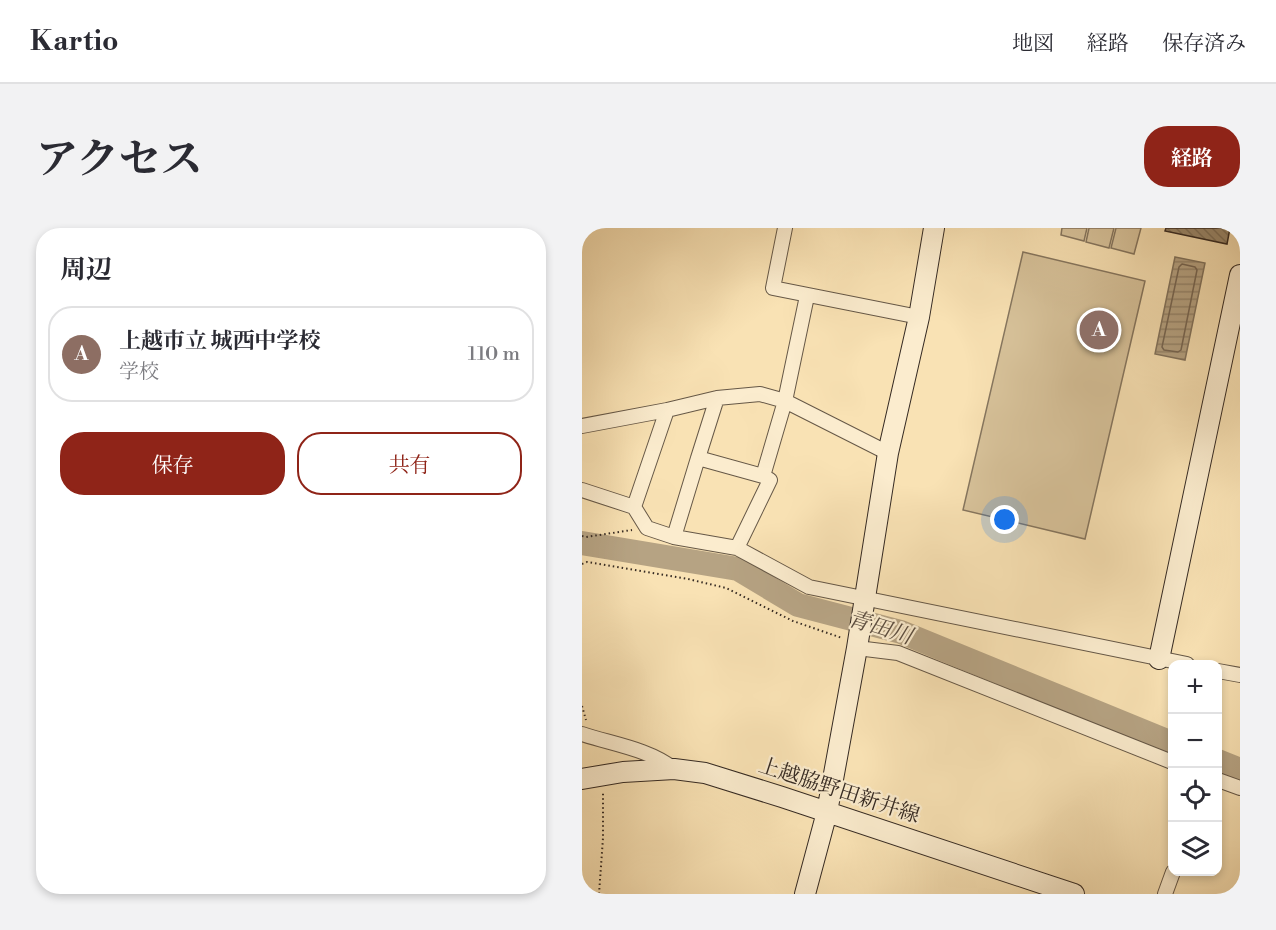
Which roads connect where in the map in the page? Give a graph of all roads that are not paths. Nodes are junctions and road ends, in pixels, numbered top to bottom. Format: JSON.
{"nodes":[{"id":1,"x":785,"y":228,"type":"edge"},
{"id":2,"x":934,"y":228,"type":"edge"},
{"id":3,"x":1240,"y":275,"type":"edge"},
{"id":4,"x":807,"y":296,"type":"junction"},
{"id":5,"x":919,"y":317,"type":"junction"},
{"id":6,"x":717,"y":398,"type":"junction"},
{"id":7,"x":785,"y":401,"type":"junction"},
{"id":8,"x":667,"y":410,"type":"junction"},
{"id":9,"x":582,"y":426,"type":"edge"},
{"id":10,"x":888,"y":453,"type":"junction"},
{"id":11,"x":698,"y":458,"type":"junction"},
{"id":12,"x":763,"y":476,"type":"junction"},
{"id":13,"x":582,"y":490,"type":"edge"},
{"id":14,"x":634,"y":507,"type":"junction"},
{"id":15,"x":674,"y":537,"type":"junction"},
{"id":16,"x":737,"y":548,"type":"junction"},
{"id":17,"x":865,"y":598,"type":"junction"},
{"id":18,"x":854,"y":642,"type":"junction"},
{"id":19,"x":1159,"y":659,"type":"junction"},
{"id":20,"x":1168,"y":661,"type":"edge"},
{"id":21,"x":1222,"y":672,"type":"edge"},
{"id":22,"x":1240,"y":675,"type":"edge"},
{"id":23,"x":588,"y":736,"type":"edge"},
{"id":24,"x":1168,"y":760,"type":"edge"},
{"id":25,"x":674,"y":769,"type":"junction"},
{"id":26,"x":582,"y":779,"type":"edge"},
{"id":27,"x":1222,"y":781,"type":"edge"},
{"id":28,"x":1240,"y":788,"type":"edge"},
{"id":29,"x":827,"y":812,"type":"junction"},
{"id":30,"x":1172,"y":876,"type":"edge"},
{"id":31,"x":805,"y":894,"type":"edge"},
{"id":32,"x":1074,"y":894,"type":"edge"},
{"id":33,"x":1165,"y":894,"type":"edge"}],
"edges":[{"from":1,"to":4,"type":"street"},
{"from":2,"to":5,"type":"street"},
{"from":3,"to":19,"type":"street"},
{"from":4,"to":5,"type":"street"},
{"from":4,"to":7,"type":"street"},
{"from":5,"to":10,"type":"street"},
{"from":6,"to":7,"type":"street"},
{"from":6,"to":8,"type":"street"},
{"from":6,"to":11,"type":"street"},
{"from":7,"to":10,"type":"street"},
{"from":7,"to":12,"type":"street"},
{"from":8,"to":9,"type":"street"},
{"from":8,"to":14,"type":"street"},
{"from":10,"to":17,"type":"street"},
{"from":11,"to":12,"type":"street"},
{"from":11,"to":15,"type":"street"},
{"from":12,"to":16,"type":"street"},
{"from":13,"to":14,"type":"street"},
{"from":14,"to":15,"type":"street"},
{"from":15,"to":16,"type":"street"},
{"from":16,"to":17,"type":"street"},
{"from":17,"to":18,"type":"street"},
{"from":17,"to":19,"type":"street"},
{"from":18,"to":24,"type":"street"},
{"from":18,"to":29,"type":"street"},
{"from":19,"to":20,"type":"street"},
{"from":21,"to":22,"type":"street"},
{"from":23,"to":25,"type":"street"},
{"from":25,"to":26,"type":"street","name":"上越脇野田新井線"},
{"from":25,"to":29,"type":"street","name":"上越脇野田新井線"},
{"from":27,"to":28,"type":"street"},
{"from":29,"to":31,"type":"street"},
{"from":29,"to":32,"type":"street","name":"上越脇野田新井線"},
{"from":30,"to":33,"type":"street"}]}
